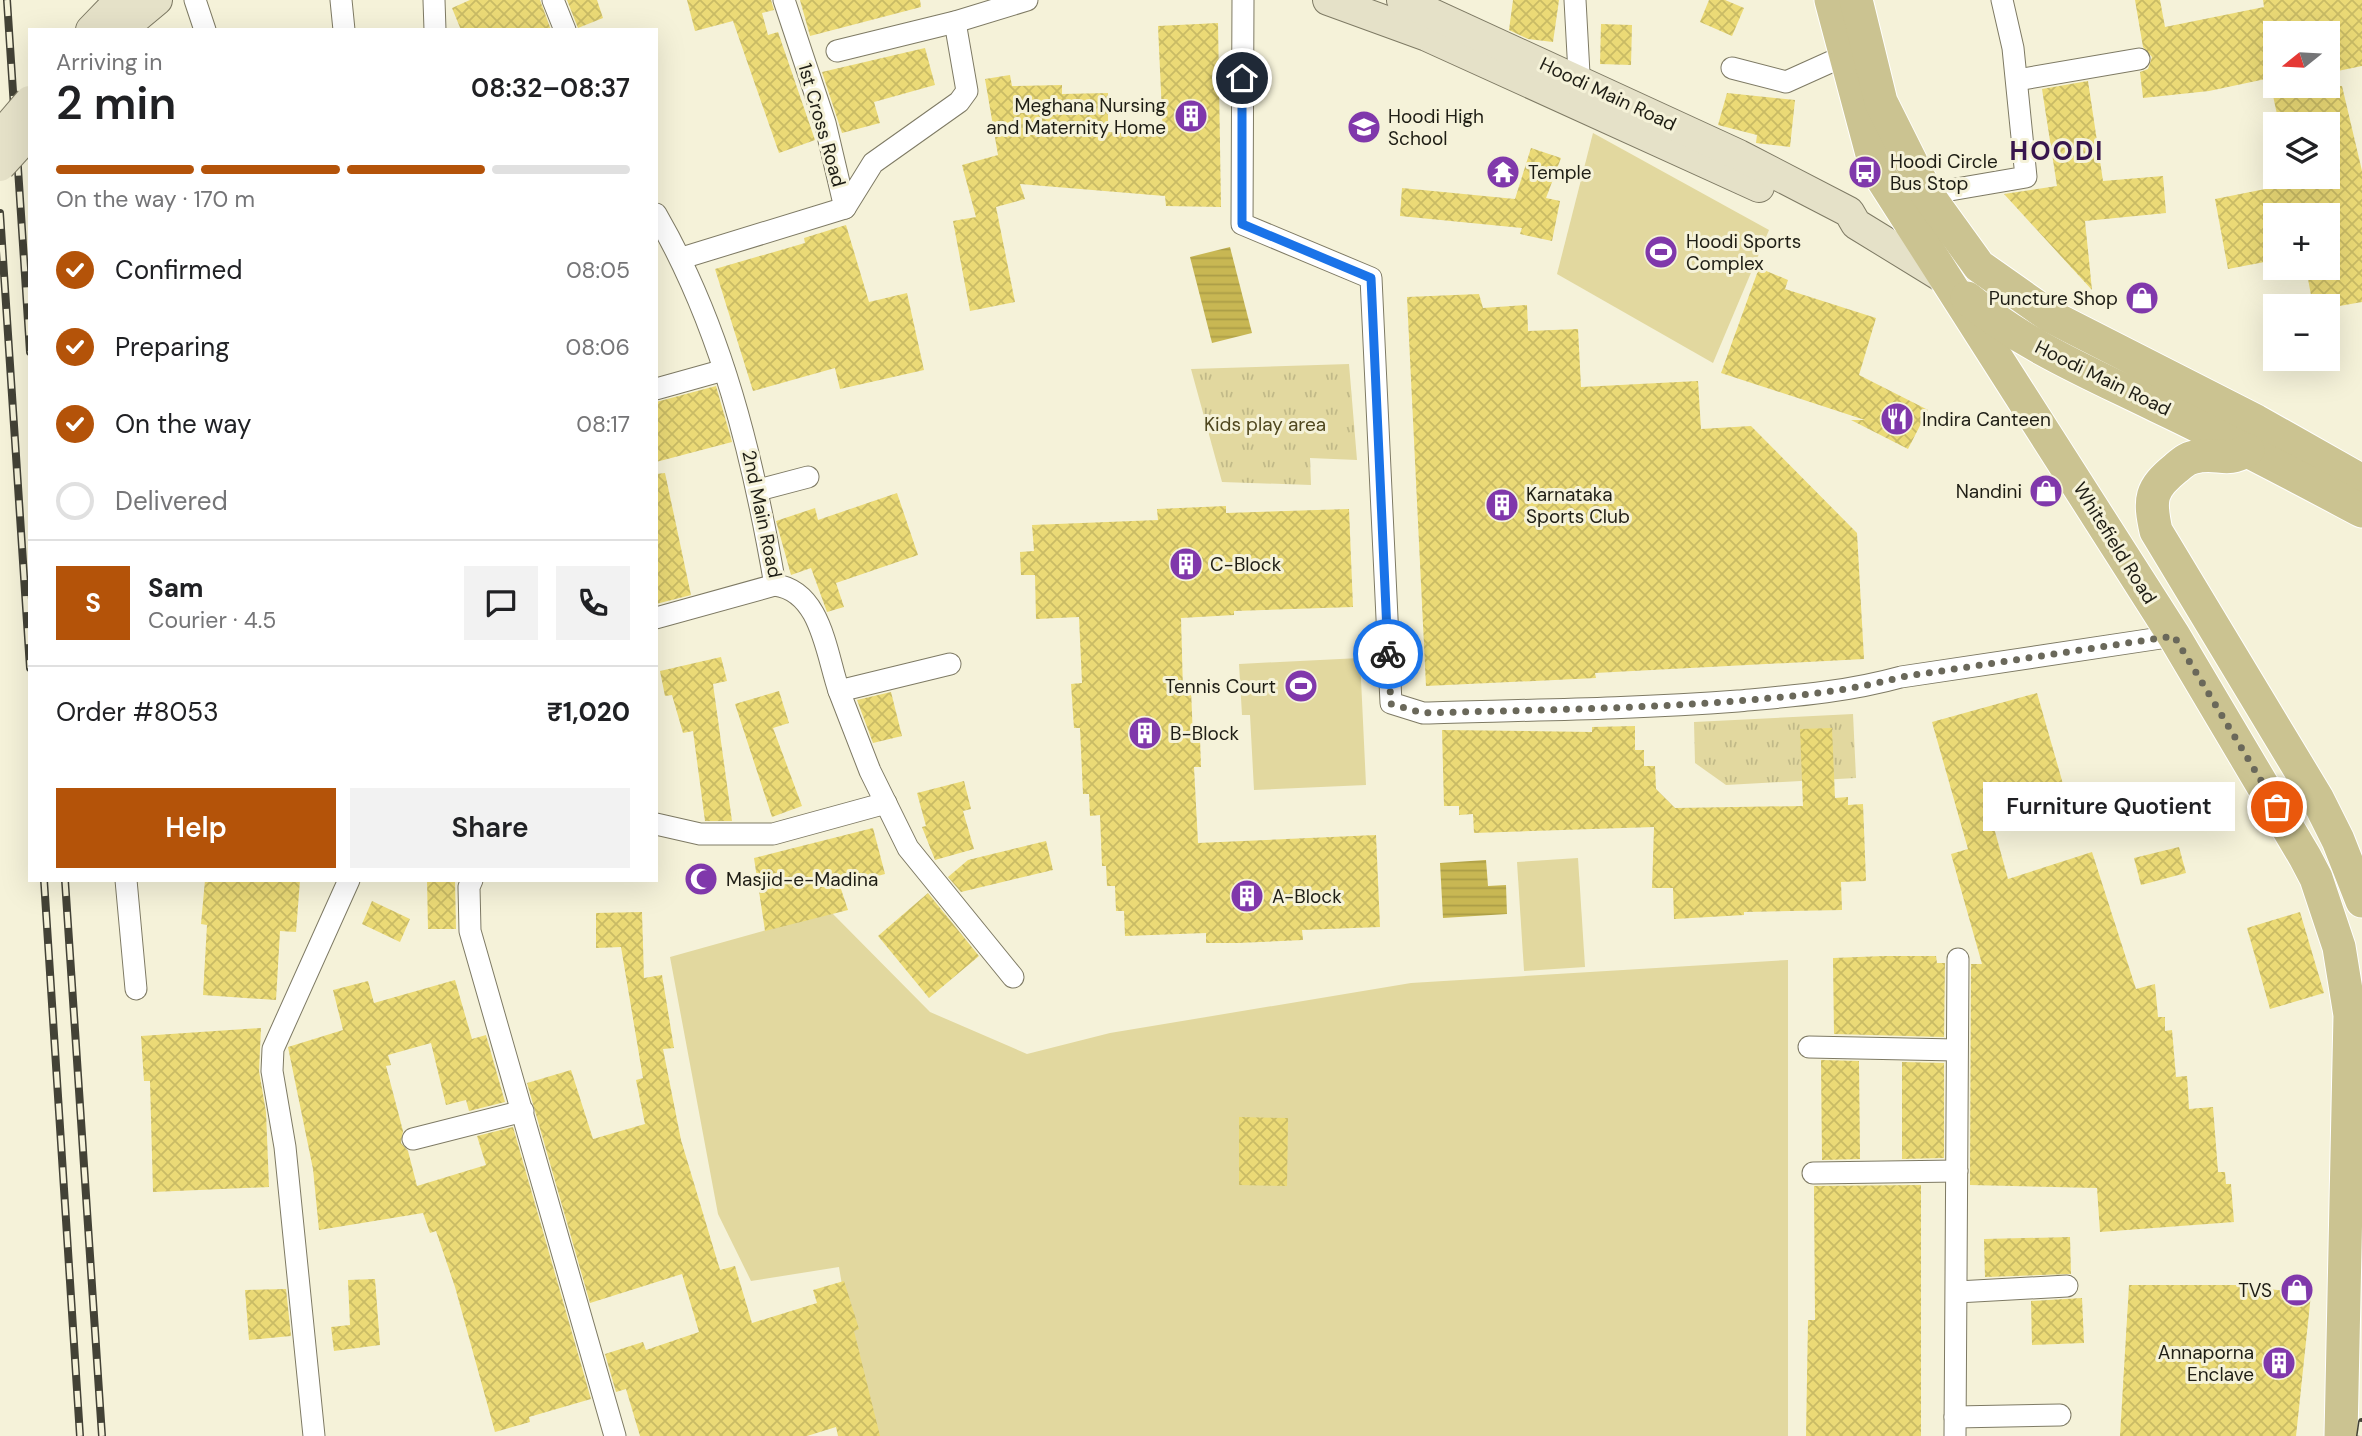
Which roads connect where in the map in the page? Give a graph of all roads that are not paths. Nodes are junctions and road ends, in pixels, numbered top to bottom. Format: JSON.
{"nodes":[{"id":1,"x":120,"y":0,"type":"edge"},
{"id":2,"x":158,"y":0,"type":"edge"},
{"id":3,"x":195,"y":0,"type":"edge"},
{"id":4,"x":341,"y":0,"type":"edge"},
{"id":5,"x":434,"y":0,"type":"edge"},
{"id":6,"x":553,"y":0,"type":"edge"},
{"id":7,"x":784,"y":0,"type":"edge"},
{"id":8,"x":1027,"y":0,"type":"edge"},
{"id":9,"x":1243,"y":0,"type":"edge"},
{"id":10,"x":1328,"y":0,"type":"edge"},
{"id":11,"x":1402,"y":0,"type":"edge"},
{"id":12,"x":1575,"y":0,"type":"edge"},
{"id":13,"x":1831,"y":0,"type":"edge"},
{"id":14,"x":1856,"y":0,"type":"edge"},
{"id":15,"x":2002,"y":0,"type":"edge"},
{"id":16,"x":955,"y":22,"type":"junction"},
{"id":17,"x":93,"y":28,"type":"edge"},
{"id":18,"x":123,"y":28,"type":"edge"},
{"id":19,"x":204,"y":28,"type":"edge"},
{"id":20,"x":344,"y":28,"type":"edge"},
{"id":21,"x":435,"y":28,"type":"edge"},
{"id":22,"x":564,"y":28,"type":"edge"},
{"id":23,"x":837,"y":51,"type":"dead end"},
{"id":24,"x":1846,"y":55,"type":"junction"},
{"id":25,"x":2139,"y":59,"type":"dead end"},
{"id":26,"x":1732,"y":68,"type":"dead end"},
{"id":27,"x":2017,"y":80,"type":"junction"},
{"id":28,"x":1580,"y":93,"type":"junction"},
{"id":29,"x":28,"y":103,"type":"edge"},
{"id":30,"x":28,"y":135,"type":"edge"},
{"id":31,"x":0,"y":136,"type":"edge"},
{"id":32,"x":0,"y":166,"type":"edge"},
{"id":33,"x":1927,"y":194,"type":"junction"},
{"id":34,"x":845,"y":208,"type":"junction"},
{"id":35,"x":658,"y":217,"type":"edge"},
{"id":36,"x":682,"y":258,"type":"junction"},
{"id":37,"x":1944,"y":278,"type":"junction"},
{"id":38,"x":724,"y":370,"type":"junction"},
{"id":39,"x":658,"y":388,"type":"edge"},
{"id":40,"x":2249,"y":450,"type":"junction"},
{"id":41,"x":808,"y":477,"type":"dead end"},
{"id":42,"x":2362,"y":481,"type":"edge"},
{"id":43,"x":759,"y":490,"type":"junction"},
{"id":44,"x":2362,"y":511,"type":"edge"},
{"id":45,"x":775,"y":585,"type":"junction"},
{"id":46,"x":658,"y":617,"type":"edge"},
{"id":47,"x":2174,"y":636,"type":"junction"},
{"id":48,"x":950,"y":664,"type":"dead end"},
{"id":49,"x":839,"y":691,"type":"junction"},
{"id":50,"x":886,"y":803,"type":"junction"},
{"id":51,"x":658,"y":818,"type":"edge"},
{"id":52,"x":126,"y":882,"type":"edge"},
{"id":53,"x":348,"y":882,"type":"edge"},
{"id":54,"x":471,"y":882,"type":"edge"},
{"id":55,"x":2362,"y":901,"type":"edge"},
{"id":56,"x":1958,"y":959,"type":"dead end"},
{"id":57,"x":1013,"y":977,"type":"dead end"},
{"id":58,"x":136,"y":989,"type":"dead end"},
{"id":59,"x":1809,"y":1047,"type":"dead end"},
{"id":60,"x":1956,"y":1051,"type":"junction"},
{"id":61,"x":523,"y":1111,"type":"junction"},
{"id":62,"x":413,"y":1139,"type":"dead end"},
{"id":63,"x":1957,"y":1171,"type":"junction"},
{"id":64,"x":1812,"y":1173,"type":"dead end"},
{"id":65,"x":2362,"y":1196,"type":"edge"},
{"id":66,"x":2345,"y":1228,"type":"junction"},
{"id":67,"x":2067,"y":1286,"type":"dead end"},
{"id":68,"x":1957,"y":1292,"type":"junction"},
{"id":69,"x":2060,"y":1415,"type":"dead end"},
{"id":70,"x":1955,"y":1426,"type":"edge"},
{"id":71,"x":314,"y":1436,"type":"edge"},
{"id":72,"x":615,"y":1436,"type":"edge"},
{"id":73,"x":2341,"y":1436,"type":"edge"}],
"edges":[{"from":1,"to":17,"type":"main road"},
{"from":2,"to":18,"type":"main road"},
{"from":3,"to":19,"type":"street"},
{"from":4,"to":20,"type":"street"},
{"from":5,"to":21,"type":"street"},
{"from":6,"to":22,"type":"street"},
{"from":7,"to":34,"type":"street","name":"1st Cross Road"},
{"from":8,"to":16,"type":"street"},
{"from":9,"to":47,"type":"street"},
{"from":10,"to":28,"type":"main road"},
{"from":11,"to":28,"type":"main road","name":"Hoodi Main Road"},
{"from":12,"to":28,"type":"street"},
{"from":13,"to":24,"type":"main road","name":"Whitefield Road"},
{"from":14,"to":33,"type":"main road"},
{"from":15,"to":27,"type":"street"},
{"from":16,"to":23,"type":"street"},
{"from":16,"to":34,"type":"street"},
{"from":24,"to":26,"type":"street"},
{"from":24,"to":37,"type":"main road","name":"Whitefield Road"},
{"from":25,"to":27,"type":"street"},
{"from":27,"to":33,"type":"street"},
{"from":28,"to":37,"type":"main road","name":"Hoodi Main Road"},
{"from":29,"to":31,"type":"main road","bridge":true},
{"from":30,"to":32,"type":"main road","bridge":true},
{"from":33,"to":42,"type":"main road","name":"Hoodi Main Road"},
{"from":34,"to":36,"type":"street","name":"1st Cross Road"},
{"from":35,"to":36,"type":"street","name":"2nd Main Road"},
{"from":36,"to":38,"type":"street","name":"2nd Main Road"},
{"from":37,"to":40,"type":"main road","name":"Hoodi Main Road"},
{"from":37,"to":47,"type":"main road","name":"Whitefield Road"},
{"from":38,"to":39,"type":"street"},
{"from":38,"to":43,"type":"street","name":"2nd Main Road"},
{"from":40,"to":44,"type":"main road","name":"Hoodi Main Road"},
{"from":40,"to":55,"type":"main road","name":"Whitefield Road"},
{"from":41,"to":43,"type":"street"},
{"from":43,"to":45,"type":"street","name":"2nd Main Road"},
{"from":45,"to":46,"type":"street"},
{"from":45,"to":49,"type":"street","name":"2nd Main Road"},
{"from":47,"to":66,"type":"main road","name":"Whitefield Road"},
{"from":48,"to":49,"type":"street"},
{"from":49,"to":50,"type":"street","name":"2nd Main Road"},
{"from":50,"to":51,"type":"street"},
{"from":50,"to":57,"type":"street","name":"2nd Main Road"},
{"from":52,"to":58,"type":"street"},
{"from":53,"to":71,"type":"street"},
{"from":54,"to":61,"type":"street"},
{"from":56,"to":60,"type":"street"},
{"from":59,"to":60,"type":"street"},
{"from":60,"to":63,"type":"street"},
{"from":61,"to":62,"type":"street"},
{"from":61,"to":72,"type":"street"},
{"from":63,"to":64,"type":"street"},
{"from":63,"to":68,"type":"street"},
{"from":65,"to":66,"type":"main road","name":"Whitefield Road"},
{"from":66,"to":73,"type":"main road","name":"Whitefield Road"},
{"from":67,"to":68,"type":"street"},
{"from":68,"to":70,"type":"street"},
{"from":69,"to":70,"type":"street"}]}
